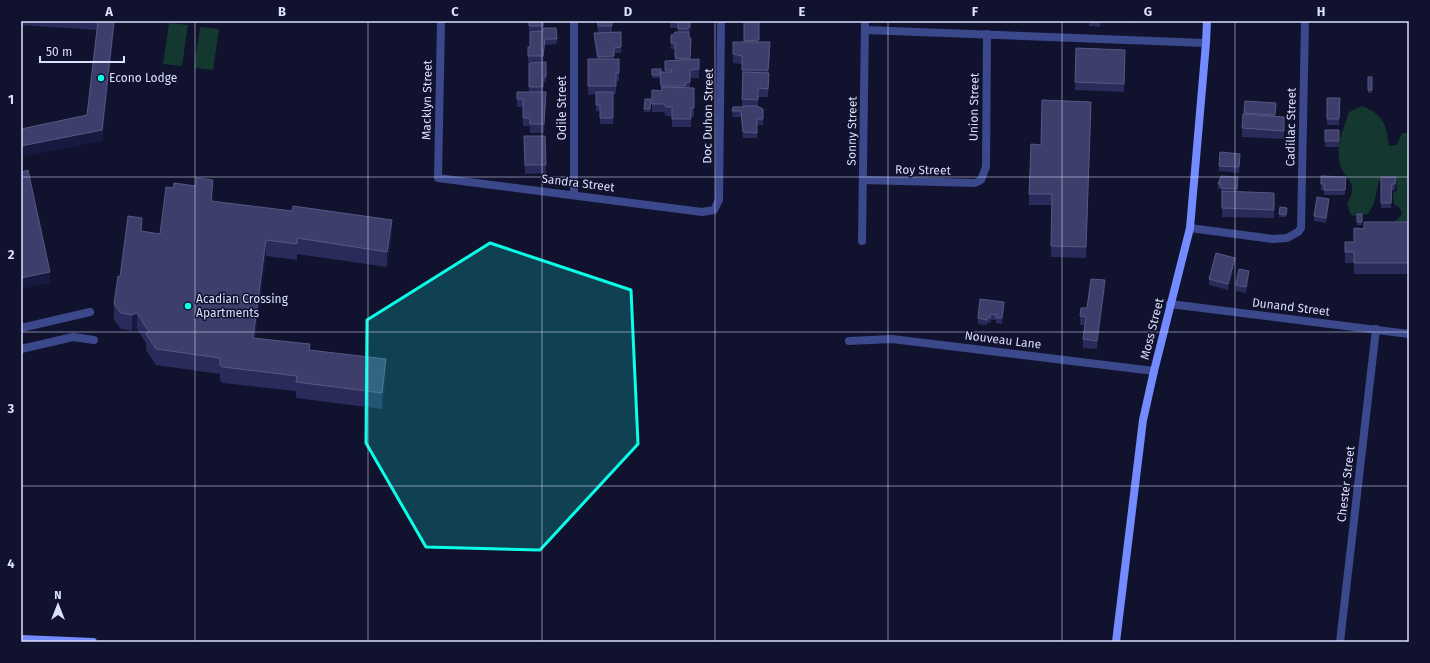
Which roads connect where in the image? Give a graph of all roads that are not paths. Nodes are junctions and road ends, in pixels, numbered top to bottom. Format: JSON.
{"nodes":[{"id":1,"x":441,"y":21,"type":"edge"},
{"id":2,"x":574,"y":21,"type":"edge"},
{"id":3,"x":721,"y":21,"type":"edge"},
{"id":4,"x":1207,"y":21,"type":"edge"},
{"id":5,"x":1305,"y":21,"type":"edge"},
{"id":6,"x":865,"y":25,"type":"edge"},
{"id":7,"x":987,"y":34,"type":"junction"},
{"id":8,"x":1206,"y":42,"type":"junction"},
{"id":9,"x":438,"y":178,"type":"joint"},
{"id":10,"x":863,"y":180,"type":"junction"},
{"id":11,"x":981,"y":180,"type":"joint"},
{"id":12,"x":574,"y":195,"type":"junction"},
{"id":13,"x":714,"y":210,"type":"joint"},
{"id":14,"x":1190,"y":228,"type":"junction"},
{"id":15,"x":862,"y":240,"type":"dead end"},
{"id":16,"x":1170,"y":304,"type":"junction"},
{"id":17,"x":90,"y":312,"type":"dead end"},
{"id":18,"x":21,"y":328,"type":"edge"},
{"id":19,"x":1376,"y":330,"type":"junction"},
{"id":20,"x":1409,"y":334,"type":"edge"},
{"id":21,"x":94,"y":340,"type":"dead end"},
{"id":22,"x":848,"y":341,"type":"dead end"},
{"id":23,"x":21,"y":349,"type":"edge"},
{"id":24,"x":1154,"y":371,"type":"junction"},
{"id":25,"x":21,"y":639,"type":"edge"},
{"id":26,"x":93,"y":642,"type":"edge"},
{"id":27,"x":1116,"y":642,"type":"edge"},
{"id":28,"x":1340,"y":642,"type":"edge"}],
"edges":[{"from":1,"to":9,"type":"street","name":"Macklyn Street"},
{"from":2,"to":12,"type":"street","name":"Odile Street"},
{"from":3,"to":13,"type":"street","name":"Doc Duhon Street"},
{"from":4,"to":8,"type":"main road","name":"Moss Street"},
{"from":5,"to":14,"type":"street","name":"Cadillac Street"},
{"from":6,"to":7,"type":"street"},
{"from":6,"to":10,"type":"street","name":"Sonny Street"},
{"from":7,"to":8,"type":"street"},
{"from":7,"to":11,"type":"street","name":"Union Street"},
{"from":8,"to":14,"type":"main road","name":"Moss Street"},
{"from":9,"to":12,"type":"street","name":"Sandra Street"},
{"from":10,"to":11,"type":"street","name":"Roy Street"},
{"from":10,"to":15,"type":"street","name":"Sonny Street"},
{"from":12,"to":13,"type":"street","name":"Sandra Street"},
{"from":14,"to":16,"type":"main road","name":"Moss Street"},
{"from":16,"to":19,"type":"street","name":"Dunand Street"},
{"from":16,"to":24,"type":"main road","name":"Moss Street"},
{"from":17,"to":18,"type":"street"},
{"from":19,"to":20,"type":"street","name":"Dunand Street"},
{"from":19,"to":28,"type":"street","name":"Chester Street"},
{"from":21,"to":23,"type":"street"},
{"from":22,"to":24,"type":"street","name":"Nouveau Lane"},
{"from":24,"to":27,"type":"main road","name":"Moss Street"},
{"from":25,"to":26,"type":"main road"}]}
